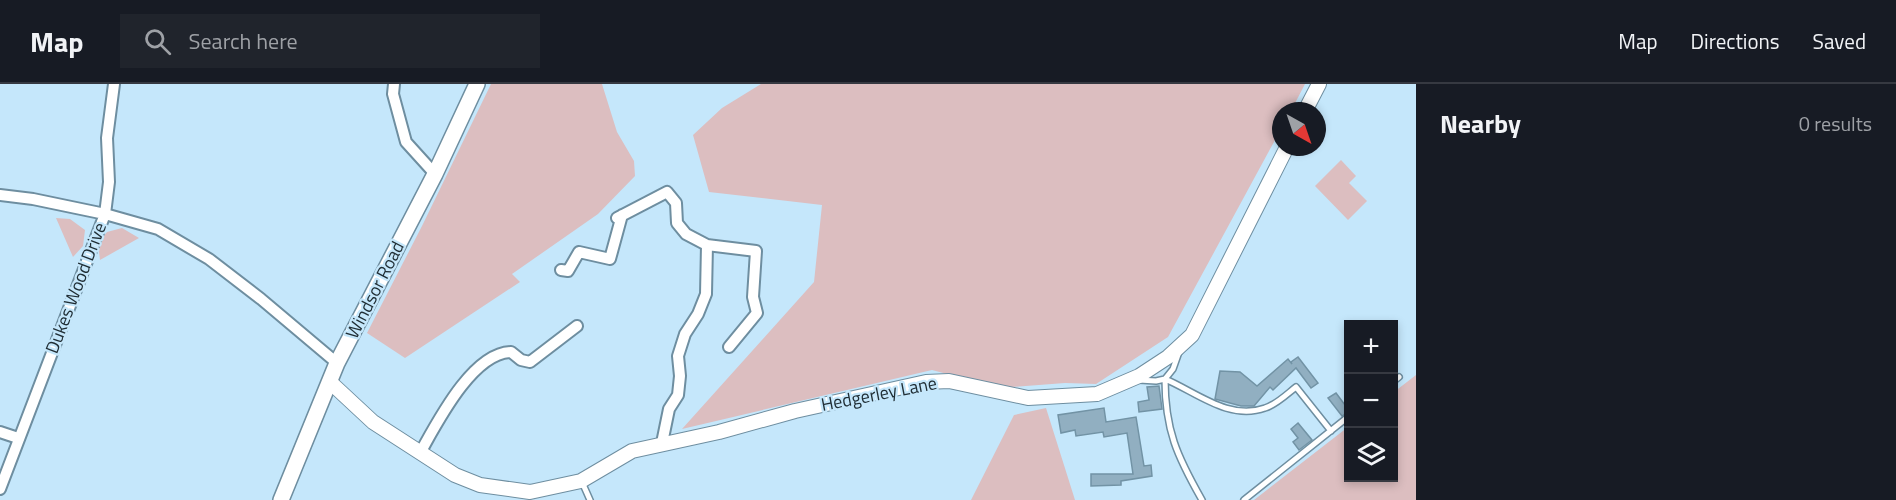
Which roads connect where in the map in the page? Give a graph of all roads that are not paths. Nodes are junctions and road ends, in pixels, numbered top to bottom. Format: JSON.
{"nodes":[{"id":1,"x":114,"y":84,"type":"edge"},
{"id":2,"x":394,"y":84,"type":"edge"},
{"id":3,"x":477,"y":84,"type":"edge"},
{"id":4,"x":1319,"y":84,"type":"edge"},
{"id":5,"x":1310,"y":102,"type":"edge"},
{"id":6,"x":1282,"y":156,"type":"edge"},
{"id":7,"x":435,"y":174,"type":"junction"},
{"id":8,"x":0,"y":195,"type":"edge"},
{"id":9,"x":105,"y":214,"type":"junction"},
{"id":10,"x":707,"y":245,"type":"junction"},
{"id":11,"x":561,"y":270,"type":"dead end"},
{"id":12,"x":577,"y":326,"type":"dead end"},
{"id":13,"x":1182,"y":345,"type":"junction"},
{"id":14,"x":729,"y":347,"type":"dead end"},
{"id":15,"x":337,"y":363,"type":"junction"},
{"id":16,"x":1134,"y":378,"type":"junction"},
{"id":17,"x":1165,"y":379,"type":"junction"},
{"id":18,"x":330,"y":382,"type":"junction"},
{"id":19,"x":1344,"y":420,"type":"edge"},
{"id":20,"x":1331,"y":431,"type":"junction"},
{"id":21,"x":0,"y":432,"type":"edge"},
{"id":22,"x":18,"y":438,"type":"junction"},
{"id":23,"x":662,"y":443,"type":"junction"},
{"id":24,"x":420,"y":453,"type":"junction"},
{"id":25,"x":581,"y":481,"type":"junction"},
{"id":26,"x":0,"y":489,"type":"edge"},
{"id":27,"x":530,"y":496,"type":"edge"},
{"id":28,"x":281,"y":500,"type":"edge"},
{"id":29,"x":590,"y":500,"type":"edge"},
{"id":30,"x":1202,"y":500,"type":"edge"},
{"id":31,"x":1244,"y":500,"type":"edge"}],
"edges":[{"from":1,"to":9,"type":"street"},
{"from":2,"to":7,"type":"street"},
{"from":3,"to":7,"type":"main road","name":"Windsor Road"},
{"from":4,"to":5,"type":"street"},
{"from":6,"to":13,"type":"street","name":"Hedgerley Lane"},
{"from":7,"to":15,"type":"main road","name":"Windsor Road"},
{"from":8,"to":9,"type":"street"},
{"from":9,"to":15,"type":"street","name":"Dukes Wood Drive"},
{"from":9,"to":22,"type":"street","name":"Dukes Wood Drive"},
{"from":10,"to":11,"type":"street"},
{"from":10,"to":14,"type":"street"},
{"from":10,"to":23,"type":"street"},
{"from":12,"to":24,"type":"street"},
{"from":13,"to":16,"type":"street","name":"Hedgerley Lane"},
{"from":13,"to":17,"type":"lane"},
{"from":15,"to":18,"type":"main road","name":"Windsor Road"},
{"from":16,"to":17,"type":"lane"},
{"from":16,"to":23,"type":"street","name":"Hedgerley Lane"},
{"from":17,"to":20,"type":"lane"},
{"from":17,"to":30,"type":"lane"},
{"from":18,"to":24,"type":"street","name":"Hedgerley Lane"},
{"from":18,"to":28,"type":"main road","name":"Windsor Road"},
{"from":19,"to":20,"type":"lane"},
{"from":20,"to":31,"type":"lane"},
{"from":21,"to":22,"type":"street"},
{"from":22,"to":26,"type":"street","name":"Dukes Wood Drive"},
{"from":23,"to":25,"type":"street","name":"Hedgerley Lane"},
{"from":24,"to":27,"type":"street","name":"Hedgerley Lane"},
{"from":25,"to":27,"type":"street","name":"Hedgerley Lane"},
{"from":25,"to":29,"type":"lane"}]}
